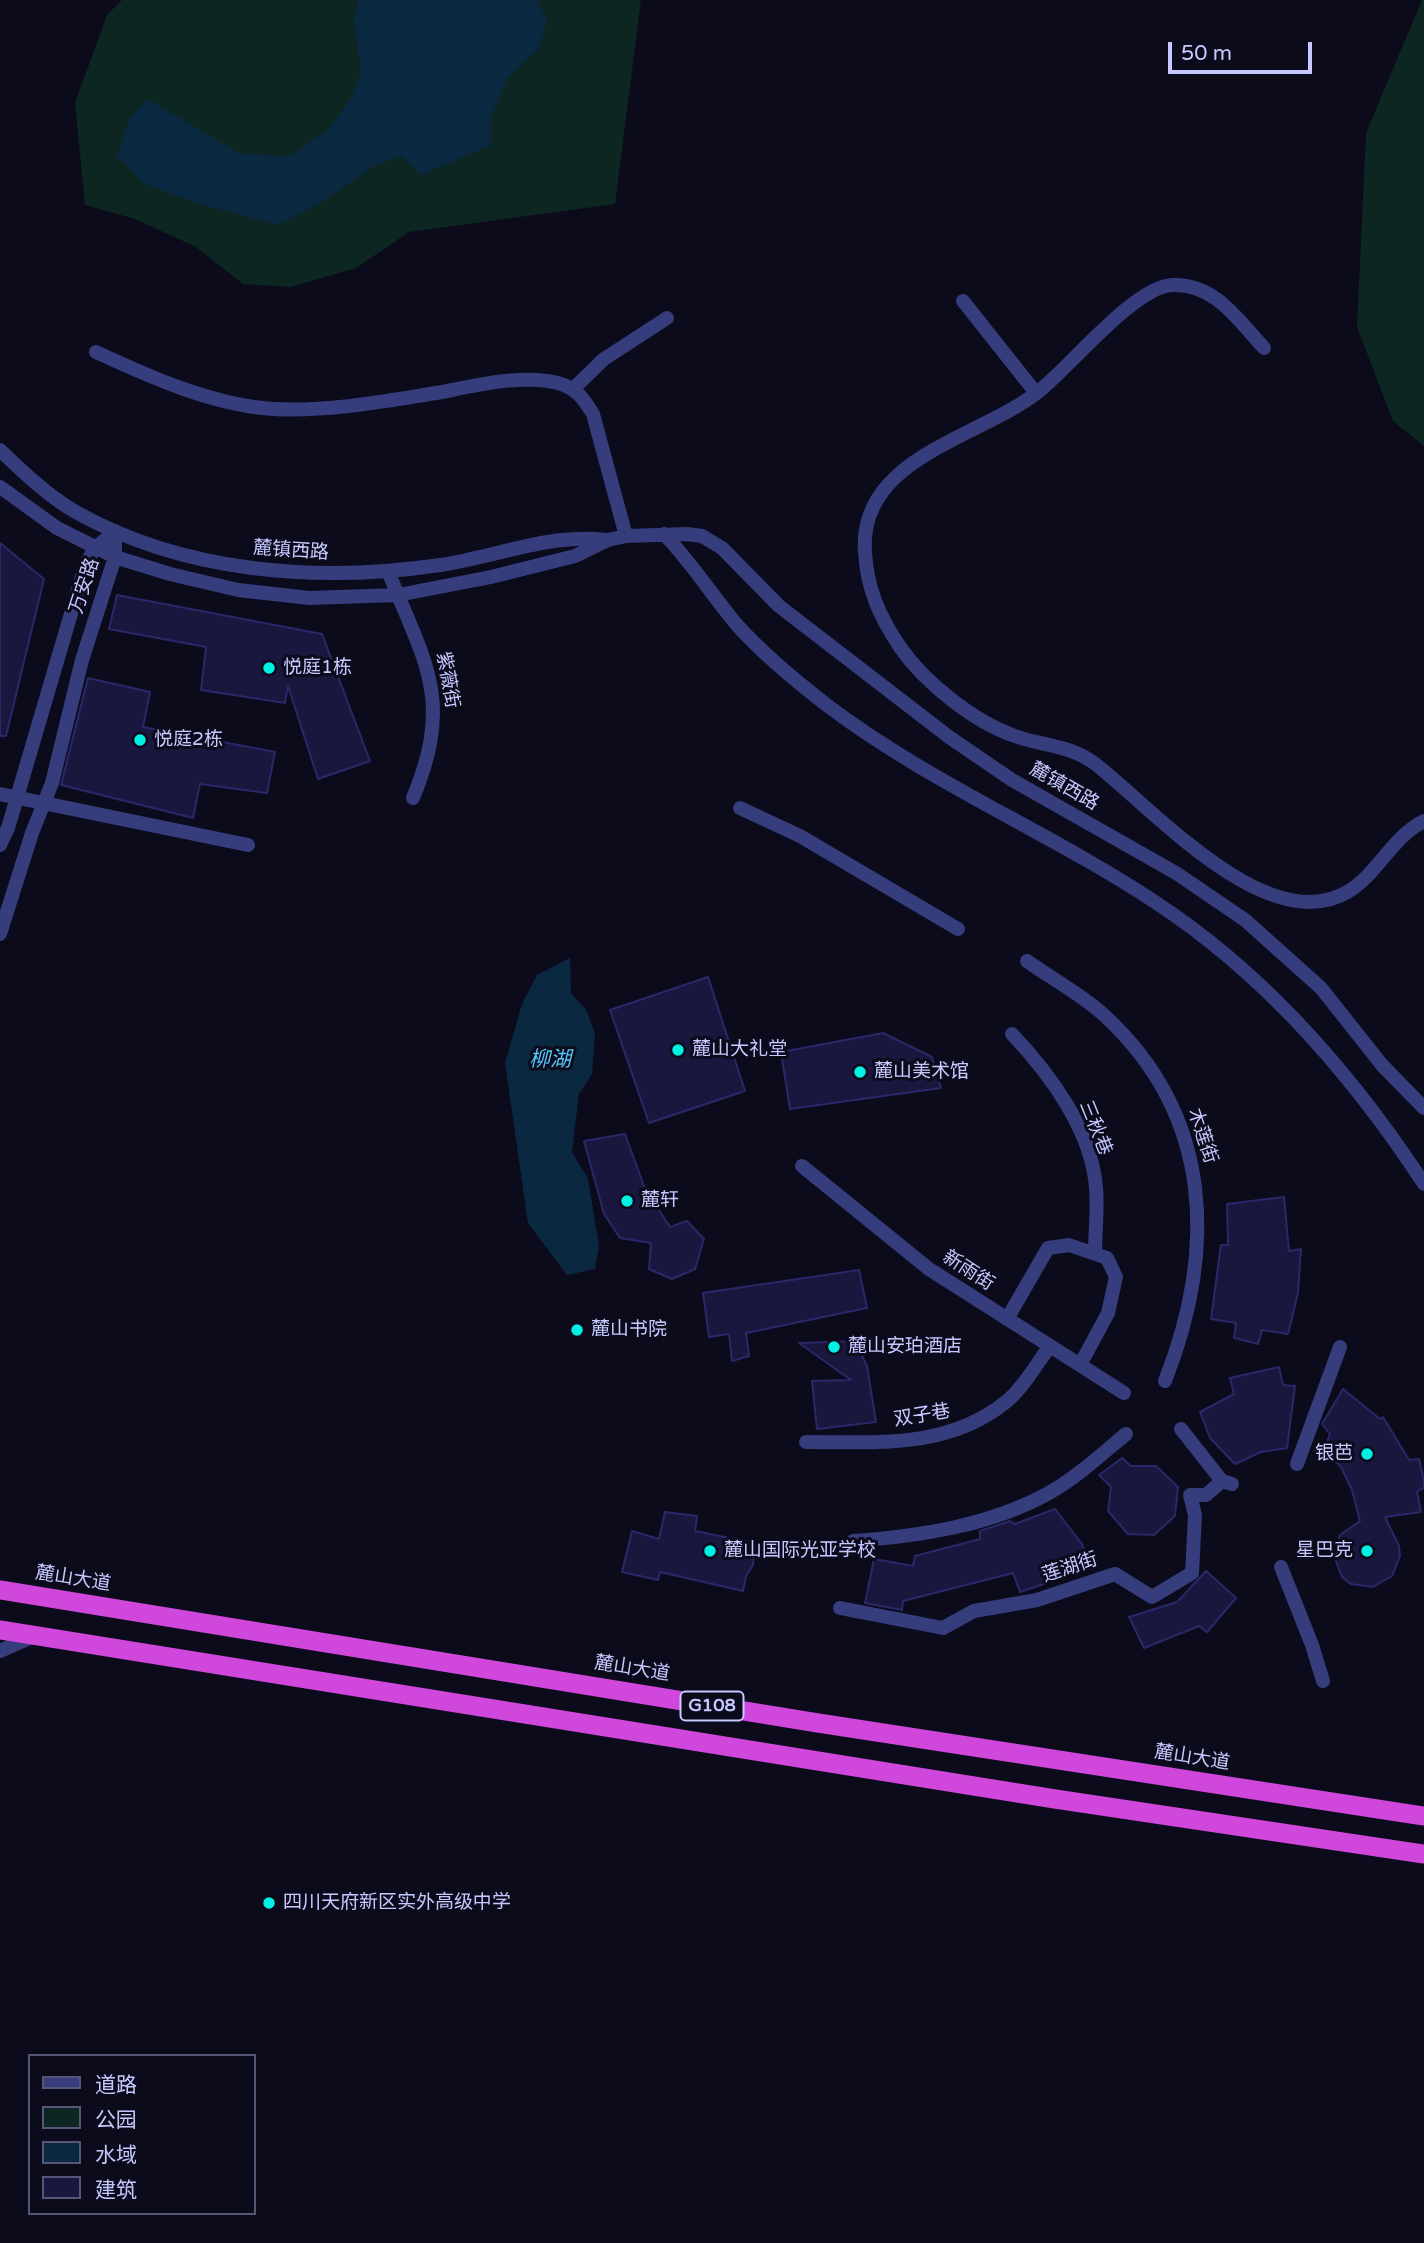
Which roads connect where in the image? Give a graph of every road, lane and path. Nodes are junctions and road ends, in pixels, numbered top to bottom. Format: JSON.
{"nodes":[{"id":1,"x":963,"y":301,"type":"dead end"},
{"id":2,"x":667,"y":318,"type":"dead end"},
{"id":3,"x":1264,"y":348,"type":"dead end"},
{"id":4,"x":96,"y":352,"type":"dead end"},
{"id":5,"x":573,"y":389,"type":"junction"},
{"id":6,"x":1036,"y":393,"type":"junction"},
{"id":7,"x":0,"y":450,"type":"edge"},
{"id":8,"x":0,"y":486,"type":"edge"},
{"id":9,"x":114,"y":531,"type":"junction"},
{"id":10,"x":664,"y":534,"type":"junction"},
{"id":11,"x":626,"y":536,"type":"junction"},
{"id":12,"x":608,"y":540,"type":"junction"},
{"id":13,"x":94,"y":549,"type":"junction"},
{"id":14,"x":115,"y":557,"type":"junction"},
{"id":15,"x":388,"y":571,"type":"junction"},
{"id":16,"x":398,"y":595,"type":"junction"},
{"id":17,"x":0,"y":794,"type":"edge"},
{"id":18,"x":413,"y":798,"type":"dead end"},
{"id":19,"x":16,"y":799,"type":"junction"},
{"id":20,"x":43,"y":805,"type":"junction"},
{"id":21,"x":740,"y":808,"type":"dead end"},
{"id":22,"x":1424,"y":821,"type":"edge"},
{"id":23,"x":0,"y":845,"type":"edge"},
{"id":24,"x":248,"y":845,"type":"dead end"},
{"id":25,"x":958,"y":929,"type":"dead end"},
{"id":26,"x":0,"y":934,"type":"edge"},
{"id":27,"x":1027,"y":961,"type":"dead end"},
{"id":28,"x":1012,"y":1034,"type":"dead end"},
{"id":29,"x":1424,"y":1108,"type":"edge"},
{"id":30,"x":802,"y":1166,"type":"dead end"},
{"id":31,"x":1424,"y":1184,"type":"edge"},
{"id":32,"x":1095,"y":1253,"type":"junction"},
{"id":33,"x":1007,"y":1319,"type":"junction"},
{"id":34,"x":1050,"y":1346,"type":"junction"},
{"id":35,"x":1340,"y":1347,"type":"dead end"},
{"id":36,"x":1080,"y":1365,"type":"junction"},
{"id":37,"x":1165,"y":1381,"type":"dead end"},
{"id":38,"x":1124,"y":1393,"type":"dead end"},
{"id":39,"x":1181,"y":1429,"type":"dead end"},
{"id":40,"x":1126,"y":1434,"type":"dead end"},
{"id":41,"x":806,"y":1442,"type":"dead end"},
{"id":42,"x":1297,"y":1464,"type":"dead end"},
{"id":43,"x":853,"y":1541,"type":"dead end"},
{"id":44,"x":1281,"y":1567,"type":"dead end"},
{"id":45,"x":0,"y":1590,"type":"edge"},
{"id":46,"x":840,"y":1608,"type":"dead end"},
{"id":47,"x":0,"y":1630,"type":"edge"},
{"id":48,"x":34,"y":1635,"type":"junction"},
{"id":49,"x":0,"y":1651,"type":"edge"},
{"id":50,"x":1323,"y":1681,"type":"dead end"},
{"id":51,"x":1424,"y":1816,"type":"edge"},
{"id":52,"x":1424,"y":1854,"type":"edge"}],
"edges":[{"from":1,"to":6,"type":"street"},
{"from":2,"to":5,"type":"street"},
{"from":3,"to":6,"type":"street"},
{"from":4,"to":5,"type":"street"},
{"from":5,"to":11,"type":"street"},
{"from":6,"to":22,"type":"street"},
{"from":7,"to":9,"type":"street","name":"麓镇西路"},
{"from":8,"to":13,"type":"street"},
{"from":9,"to":13,"type":"street","name":"万安路"},
{"from":9,"to":14,"type":"street","name":"万安路"},
{"from":9,"to":15,"type":"street","name":"麓镇西路"},
{"from":10,"to":11,"type":"street","name":"麓镇西路"},
{"from":10,"to":29,"type":"street","name":"麓镇西路"},
{"from":10,"to":31,"type":"street"},
{"from":11,"to":12,"type":"street","name":"麓镇西路"},
{"from":12,"to":15,"type":"street","name":"麓镇西路"},
{"from":12,"to":16,"type":"street"},
{"from":13,"to":14,"type":"street"},
{"from":13,"to":19,"type":"street","name":"万安路"},
{"from":14,"to":16,"type":"street"},
{"from":14,"to":20,"type":"street","name":"万安路"},
{"from":15,"to":16,"type":"street","name":"紫薇街"},
{"from":16,"to":18,"type":"street","name":"紫薇街"},
{"from":17,"to":19,"type":"street"},
{"from":19,"to":20,"type":"street"},
{"from":19,"to":23,"type":"street","name":"万安路"},
{"from":20,"to":24,"type":"street"},
{"from":20,"to":26,"type":"street","name":"万安路"},
{"from":21,"to":25,"type":"street"},
{"from":27,"to":37,"type":"street","name":"木莲街"},
{"from":28,"to":32,"type":"street","name":"三秋巷"},
{"from":30,"to":33,"type":"street","name":"新雨街"},
{"from":32,"to":33,"type":"street"},
{"from":32,"to":36,"type":"street"},
{"from":33,"to":34,"type":"street","name":"新雨街"},
{"from":34,"to":36,"type":"street","name":"新雨街"},
{"from":34,"to":41,"type":"street","name":"双子巷"},
{"from":35,"to":42,"type":"street"},
{"from":36,"to":38,"type":"street","name":"新雨街"},
{"from":39,"to":46,"type":"street","name":"莲湖街"},
{"from":40,"to":43,"type":"street"},
{"from":44,"to":50,"type":"street"},
{"from":45,"to":51,"type":"highway","name":"麓山大道","number":"G108"},
{"from":47,"to":48,"type":"highway","number":"G108"},
{"from":48,"to":49,"type":"street"},
{"from":48,"to":52,"type":"highway","number":"G108"}]}
